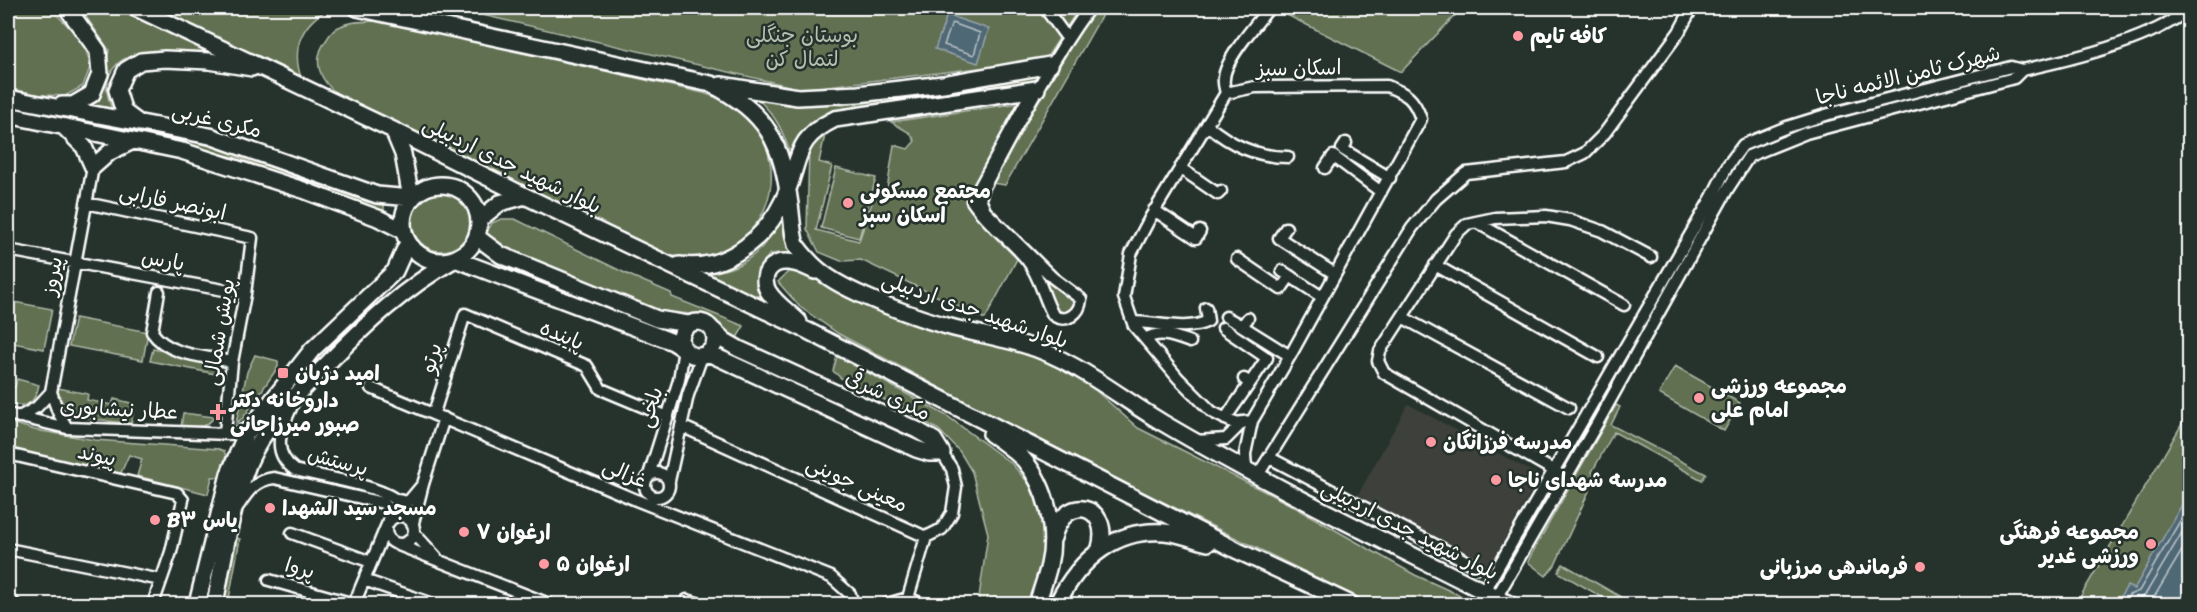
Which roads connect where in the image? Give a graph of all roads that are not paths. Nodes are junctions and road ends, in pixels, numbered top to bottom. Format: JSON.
{"nodes":[{"id":1,"x":67,"y":8,"type":"edge"},
{"id":2,"x":136,"y":8,"type":"edge"},
{"id":3,"x":357,"y":8,"type":"edge"},
{"id":4,"x":1045,"y":8,"type":"edge"},
{"id":5,"x":1089,"y":8,"type":"edge"},
{"id":6,"x":1269,"y":8,"type":"edge"},
{"id":7,"x":1692,"y":8,"type":"edge"},
{"id":8,"x":2190,"y":8,"type":"edge"},
{"id":9,"x":1067,"y":38,"type":"junction"},
{"id":10,"x":1050,"y":65,"type":"junction"},
{"id":11,"x":2022,"y":70,"type":"junction"},
{"id":12,"x":270,"y":71,"type":"junction"},
{"id":13,"x":711,"y":84,"type":"junction"},
{"id":14,"x":1035,"y":89,"type":"junction"},
{"id":15,"x":1922,"y":89,"type":"junction"},
{"id":16,"x":1226,"y":93,"type":"junction"},
{"id":17,"x":8,"y":98,"type":"edge"},
{"id":18,"x":1927,"y":102,"type":"junction"},
{"id":19,"x":36,"y":103,"type":"junction"},
{"id":20,"x":8,"y":116,"type":"edge"},
{"id":21,"x":141,"y":124,"type":"junction"},
{"id":22,"x":1206,"y":125,"type":"junction"},
{"id":23,"x":1795,"y":125,"type":"junction"},
{"id":24,"x":64,"y":127,"type":"junction"},
{"id":25,"x":393,"y":130,"type":"junction"},
{"id":26,"x":1798,"y":136,"type":"junction"},
{"id":27,"x":133,"y":141,"type":"junction"},
{"id":28,"x":1346,"y":143,"type":"dead end"},
{"id":29,"x":1288,"y":157,"type":"dead end"},
{"id":30,"x":93,"y":167,"type":"junction"},
{"id":31,"x":1180,"y":168,"type":"junction"},
{"id":32,"x":1325,"y":168,"type":"dead end"},
{"id":33,"x":1390,"y":178,"type":"junction"},
{"id":34,"x":787,"y":189,"type":"junction"},
{"id":35,"x":1221,"y":191,"type":"dead end"},
{"id":36,"x":1381,"y":192,"type":"junction"},
{"id":37,"x":1719,"y":194,"type":"junction"},
{"id":38,"x":525,"y":196,"type":"junction"},
{"id":39,"x":411,"y":198,"type":"junction"},
{"id":40,"x":86,"y":203,"type":"junction"},
{"id":41,"x":1154,"y":210,"type":"junction"},
{"id":42,"x":480,"y":219,"type":"junction"},
{"id":43,"x":1476,"y":222,"type":"junction"},
{"id":44,"x":1286,"y":228,"type":"dead end"},
{"id":45,"x":1200,"y":231,"type":"dead end"},
{"id":46,"x":406,"y":236,"type":"junction"},
{"id":47,"x":477,"y":237,"type":"junction"},
{"id":48,"x":252,"y":238,"type":"joint"},
{"id":49,"x":8,"y":250,"type":"edge"},
{"id":50,"x":636,"y":250,"type":"junction"},
{"id":51,"x":1651,"y":257,"type":"dead end"},
{"id":52,"x":455,"y":258,"type":"junction"},
{"id":53,"x":1237,"y":259,"type":"dead end"},
{"id":54,"x":74,"y":264,"type":"junction"},
{"id":55,"x":1436,"y":265,"type":"junction"},
{"id":56,"x":1335,"y":273,"type":"junction"},
{"id":57,"x":826,"y":275,"type":"junction"},
{"id":58,"x":159,"y":292,"type":"dead end"},
{"id":59,"x":245,"y":294,"type":"junction"},
{"id":60,"x":1322,"y":297,"type":"junction"},
{"id":61,"x":1650,"y":303,"type":"junction"},
{"id":62,"x":1624,"y":305,"type":"dead end"},
{"id":63,"x":1206,"y":308,"type":"dead end"},
{"id":64,"x":1661,"y":310,"type":"junction"},
{"id":65,"x":465,"y":314,"type":"joint"},
{"id":66,"x":1402,"y":316,"type":"junction"},
{"id":67,"x":1132,"y":322,"type":"junction"},
{"id":68,"x":688,"y":324,"type":"junction"},
{"id":69,"x":713,"y":330,"type":"junction"},
{"id":70,"x":808,"y":331,"type":"junction"},
{"id":71,"x":1145,"y":339,"type":"junction"},
{"id":72,"x":1190,"y":342,"type":"dead end"},
{"id":73,"x":684,"y":349,"type":"junction"},
{"id":74,"x":705,"y":354,"type":"junction"},
{"id":75,"x":1290,"y":356,"type":"junction"},
{"id":76,"x":1598,"y":357,"type":"dead end"},
{"id":77,"x":231,"y":362,"type":"junction"},
{"id":78,"x":371,"y":388,"type":"dead end"},
{"id":79,"x":51,"y":392,"type":"junction"},
{"id":80,"x":299,"y":393,"type":"junction"},
{"id":81,"x":947,"y":404,"type":"junction"},
{"id":82,"x":1569,"y":408,"type":"dead end"},
{"id":83,"x":8,"y":414,"type":"edge"},
{"id":84,"x":439,"y":415,"type":"junction"},
{"id":85,"x":19,"y":417,"type":"junction"},
{"id":86,"x":668,"y":417,"type":"junction"},
{"id":87,"x":1225,"y":418,"type":"junction"},
{"id":88,"x":1247,"y":421,"type":"junction"},
{"id":89,"x":252,"y":425,"type":"junction"},
{"id":90,"x":681,"y":426,"type":"junction"},
{"id":91,"x":68,"y":429,"type":"junction"},
{"id":92,"x":227,"y":433,"type":"junction"},
{"id":93,"x":1196,"y":441,"type":"junction"},
{"id":94,"x":239,"y":448,"type":"junction"},
{"id":95,"x":942,"y":453,"type":"junction"},
{"id":96,"x":8,"y":454,"type":"edge"},
{"id":97,"x":1270,"y":458,"type":"junction"},
{"id":98,"x":1553,"y":470,"type":"junction"},
{"id":99,"x":1252,"y":473,"type":"junction"},
{"id":100,"x":649,"y":475,"type":"junction"},
{"id":101,"x":1566,"y":478,"type":"junction"},
{"id":102,"x":423,"y":484,"type":"junction"},
{"id":103,"x":668,"y":486,"type":"junction"},
{"id":104,"x":645,"y":489,"type":"junction"},
{"id":105,"x":397,"y":500,"type":"junction"},
{"id":106,"x":642,"y":502,"type":"junction"},
{"id":107,"x":663,"y":510,"type":"junction"},
{"id":108,"x":232,"y":516,"type":"junction"},
{"id":109,"x":388,"y":524,"type":"junction"},
{"id":110,"x":412,"y":525,"type":"junction"},
{"id":111,"x":292,"y":533,"type":"dead end"},
{"id":112,"x":926,"y":537,"type":"junction"},
{"id":113,"x":394,"y":543,"type":"junction"},
{"id":114,"x":1052,"y":545,"type":"junction"},
{"id":115,"x":1100,"y":548,"type":"junction"},
{"id":116,"x":8,"y":549,"type":"edge"},
{"id":117,"x":1238,"y":551,"type":"junction"},
{"id":118,"x":438,"y":560,"type":"junction"},
{"id":119,"x":371,"y":562,"type":"junction"},
{"id":120,"x":1477,"y":567,"type":"dead end"},
{"id":121,"x":161,"y":580,"type":"junction"},
{"id":122,"x":269,"y":580,"type":"dead end"},
{"id":123,"x":364,"y":580,"type":"junction"},
{"id":124,"x":908,"y":598,"type":"junction"},
{"id":125,"x":1496,"y":598,"type":"edge"},
{"id":126,"x":687,"y":600,"type":"dead end"},
{"id":127,"x":8,"y":603,"type":"edge"},
{"id":128,"x":15,"y":604,"type":"edge"},
{"id":129,"x":153,"y":604,"type":"edge"},
{"id":130,"x":197,"y":604,"type":"edge"},
{"id":131,"x":215,"y":604,"type":"edge"},
{"id":132,"x":354,"y":604,"type":"edge"},
{"id":133,"x":433,"y":604,"type":"edge"},
{"id":134,"x":549,"y":604,"type":"edge"},
{"id":135,"x":700,"y":604,"type":"edge"},
{"id":136,"x":854,"y":604,"type":"edge"},
{"id":137,"x":887,"y":604,"type":"edge"},
{"id":138,"x":922,"y":604,"type":"edge"},
{"id":139,"x":1037,"y":604,"type":"edge"},
{"id":140,"x":1058,"y":604,"type":"edge"},
{"id":141,"x":1351,"y":604,"type":"edge"}],
"edges":[{"from":1,"to":19,"type":"main road"},
{"from":2,"to":12,"type":"main road","name":"بلوار شهید جدی اردبیلی"},
{"from":3,"to":13,"type":"main road","name":"بلوار شهید جدی اردبیلی"},
{"from":4,"to":9,"type":"street"},
{"from":5,"to":9,"type":"street"},
{"from":6,"to":16,"type":"street"},
{"from":7,"to":97,"type":"street"},
{"from":8,"to":11,"type":"street"},
{"from":9,"to":10,"type":"street"},
{"from":10,"to":13,"type":"main road"},
{"from":10,"to":14,"type":"street"},
{"from":11,"to":15,"type":"street","name":"شهرک ثامن الائمه ناجا"},
{"from":11,"to":18,"type":"street","name":"شهرک ثامن الائمه ناجا"},
{"from":12,"to":21,"type":"main road"},
{"from":12,"to":25,"type":"main road","name":"بلوار شهید جدی اردبیلی"},
{"from":13,"to":34,"type":"main road","name":"بلوار شهید جدی اردبیلی"},
{"from":14,"to":14,"type":"street"},
{"from":14,"to":34,"type":"main road"},
{"from":15,"to":18,"type":"street"},
{"from":15,"to":23,"type":"street","name":"شهرک ثامن الائمه ناجا"},
{"from":16,"to":22,"type":"street"},
{"from":16,"to":33,"type":"street","name":"اسکان سبز"},
{"from":17,"to":19,"type":"main road","name":"مکری غربی"},
{"from":18,"to":26,"type":"street","name":"شهرک ثامن الائمه ناجا"},
{"from":19,"to":21,"type":"main road","name":"مکری غربی"},
{"from":20,"to":24,"type":"main road","name":"مکری غربی"},
{"from":21,"to":39,"type":"main road","name":"مکری غربی"},
{"from":22,"to":29,"type":"street"},
{"from":22,"to":31,"type":"street"},
{"from":23,"to":26,"type":"street"},
{"from":23,"to":37,"type":"street","name":"شهرک ثامن الائمه ناجا"},
{"from":24,"to":27,"type":"main road","name":"مکری غربی"},
{"from":24,"to":30,"type":"main road"},
{"from":25,"to":38,"type":"main road","name":"بلوار شهید جدی اردبیلی"},
{"from":25,"to":39,"type":"main road"},
{"from":26,"to":37,"type":"street","name":"شهرک ثامن الائمه ناجا"},
{"from":27,"to":30,"type":"main road"},
{"from":27,"to":46,"type":"main road","name":"مکری غربی"},
{"from":28,"to":33,"type":"street"},
{"from":30,"to":40,"type":"street","name":"پیروز"},
{"from":31,"to":35,"type":"street"},
{"from":31,"to":41,"type":"street"},
{"from":32,"to":36,"type":"street"},
{"from":33,"to":36,"type":"street","name":"اسکان سبز"},
{"from":34,"to":50,"type":"main road"},
{"from":34,"to":57,"type":"main road","name":"بلوار شهید جدی اردبیلی"},
{"from":36,"to":56,"type":"street","name":"اسکان سبز"},
{"from":37,"to":61,"type":"street","name":"شهرک ثامن الائمه ناجا"},
{"from":37,"to":64,"type":"street","name":"شهرک ثامن الائمه ناجا"},
{"from":38,"to":42,"type":"main road"},
{"from":38,"to":50,"type":"main road","name":"بلوار شهید جدی اردبیلی"},
{"from":39,"to":42,"type":"main road"},
{"from":39,"to":46,"type":"main road"},
{"from":40,"to":48,"type":"street","name":"ابونصر فارابی"},
{"from":40,"to":54,"type":"street","name":"پیروز"},
{"from":41,"to":45,"type":"street"},
{"from":41,"to":67,"type":"street"},
{"from":42,"to":47,"type":"main road"},
{"from":43,"to":51,"type":"street"},
{"from":43,"to":55,"type":"street"},
{"from":43,"to":62,"type":"street"},
{"from":44,"to":56,"type":"street"},
{"from":46,"to":52,"type":"main road"},
{"from":46,"to":89,"type":"main road"},
{"from":47,"to":52,"type":"main road"},
{"from":47,"to":68,"type":"main road"},
{"from":48,"to":59,"type":"street","name":"پویش شمالی"},
{"from":49,"to":54,"type":"street","name":"پارس"},
{"from":50,"to":70,"type":"main road","name":"بلوار شهید جدی اردبیلی"},
{"from":52,"to":73,"type":"main road"},
{"from":52,"to":80,"type":"main road"},
{"from":53,"to":60,"type":"street"},
{"from":54,"to":59,"type":"street","name":"پارس"},
{"from":54,"to":79,"type":"street","name":"پیروز"},
{"from":55,"to":66,"type":"street"},
{"from":55,"to":76,"type":"street"},
{"from":56,"to":60,"type":"street","name":"اسکان سبز"},
{"from":57,"to":70,"type":"main road"},
{"from":57,"to":93,"type":"main road","name":"بلوار شهید جدی اردبیلی"},
{"from":58,"to":77,"type":"street"},
{"from":59,"to":77,"type":"street","name":"پویش شمالی"},
{"from":60,"to":75,"type":"street","name":"اسکان سبز"},
{"from":61,"to":64,"type":"street"},
{"from":61,"to":98,"type":"street","name":"شهرک ثامن الائمه ناجا"},
{"from":63,"to":67,"type":"street"},
{"from":64,"to":101,"type":"street","name":"شهرک ثامن الائمه ناجا"},
{"from":65,"to":84,"type":"street","name":"پرتو"},
{"from":65,"to":86,"type":"street","name":"پاینده"},
{"from":66,"to":82,"type":"street"},
{"from":66,"to":98,"type":"street"},
{"from":67,"to":71,"type":"street"},
{"from":68,"to":69,"type":"main road"},
{"from":68,"to":73,"type":"main road"},
{"from":69,"to":74,"type":"main road"},
{"from":69,"to":95,"type":"main road","name":"مکری شرقی"},
{"from":70,"to":81,"type":"main road","name":"بلوار شهید جدی اردبیلی"},
{"from":71,"to":72,"type":"street"},
{"from":71,"to":87,"type":"street"},
{"from":73,"to":74,"type":"main road"},
{"from":73,"to":86,"type":"street","name":"بلخی"},
{"from":74,"to":90,"type":"street","name":"بلخی"},
{"from":74,"to":95,"type":"main road","name":"مکری شرقی"},
{"from":75,"to":87,"type":"street"},
{"from":75,"to":88,"type":"street","name":"اسکان سبز"},
{"from":77,"to":92,"type":"street","name":"پویش شمالی"},
{"from":78,"to":84,"type":"street","name":"غزالی"},
{"from":79,"to":85,"type":"street"},
{"from":79,"to":91,"type":"street"},
{"from":80,"to":105,"type":"street","name":"پرستش"},
{"from":80,"to":108,"type":"main road"},
{"from":81,"to":114,"type":"main road"},
{"from":81,"to":117,"type":"main road","name":"بلوار شهید جدی اردبیلی"},
{"from":83,"to":85,"type":"street","name":"عطار نیشابوری"},
{"from":84,"to":102,"type":"street","name":"پرتو"},
{"from":84,"to":106,"type":"street","name":"غزالی"},
{"from":85,"to":91,"type":"street","name":"عطار نیشابوری"},
{"from":86,"to":100,"type":"street","name":"بلخی"},
{"from":87,"to":88,"type":"street"},
{"from":88,"to":93,"type":"street","name":"اسکان سبز"},
{"from":88,"to":99,"type":"street","name":"اسکان سبز"},
{"from":89,"to":92,"type":"street"},
{"from":89,"to":94,"type":"main road"},
{"from":90,"to":103,"type":"street","name":"بلخی"},
{"from":90,"to":112,"type":"street","name":"معینی جوینی"},
{"from":91,"to":92,"type":"street","name":"عطار نیشابوری"},
{"from":92,"to":94,"type":"street"},
{"from":93,"to":99,"type":"main road","name":"بلوار شهید جدی اردبیلی"},
{"from":94,"to":130,"type":"main road"},
{"from":95,"to":112,"type":"street"},
{"from":96,"to":121,"type":"street","name":"پیوند"},
{"from":97,"to":99,"type":"street"},
{"from":97,"to":120,"type":"street"},
{"from":98,"to":101,"type":"street"},
{"from":98,"to":125,"type":"street","name":"شهرک ثامن الائمه ناجا"},
{"from":99,"to":125,"type":"main road","name":"بلوار شهید جدی اردبیلی"},
{"from":100,"to":103,"type":"street"},
{"from":100,"to":104,"type":"street"},
{"from":101,"to":125,"type":"street","name":"شهرک ثامن الائمه ناجا"},
{"from":102,"to":105,"type":"street"},
{"from":102,"to":110,"type":"street","name":"پرتو"},
{"from":103,"to":104,"type":"street"},
{"from":103,"to":107,"type":"street","name":"بلخی"},
{"from":104,"to":106,"type":"street"},
{"from":105,"to":110,"type":"street"},
{"from":106,"to":107,"type":"street","name":"غزالی"},
{"from":107,"to":136,"type":"street","name":"غزالی"},
{"from":108,"to":109,"type":"street","name":"پرستش"},
{"from":108,"to":131,"type":"main road"},
{"from":109,"to":110,"type":"street"},
{"from":109,"to":113,"type":"street"},
{"from":109,"to":119,"type":"street"},
{"from":110,"to":113,"type":"street"},
{"from":110,"to":118,"type":"street"},
{"from":111,"to":119,"type":"street"},
{"from":112,"to":124,"type":"street"},
{"from":113,"to":118,"type":"street"},
{"from":113,"to":119,"type":"street"},
{"from":114,"to":115,"type":"main road"},
{"from":114,"to":139,"type":"main road"},
{"from":115,"to":117,"type":"main road"},
{"from":115,"to":140,"type":"main road"},
{"from":116,"to":121,"type":"street"},
{"from":117,"to":141,"type":"main road","name":"بلوار شهید جدی اردبیلی"},
{"from":118,"to":134,"type":"street"},
{"from":119,"to":123,"type":"street"},
{"from":121,"to":129,"type":"street"},
{"from":122,"to":132,"type":"street","name":"پروا"},
{"from":123,"to":132,"type":"street"},
{"from":123,"to":133,"type":"street"},
{"from":124,"to":137,"type":"street"},
{"from":124,"to":138,"type":"street"},
{"from":126,"to":135,"type":"street"},
{"from":127,"to":128,"type":"street"}]}
